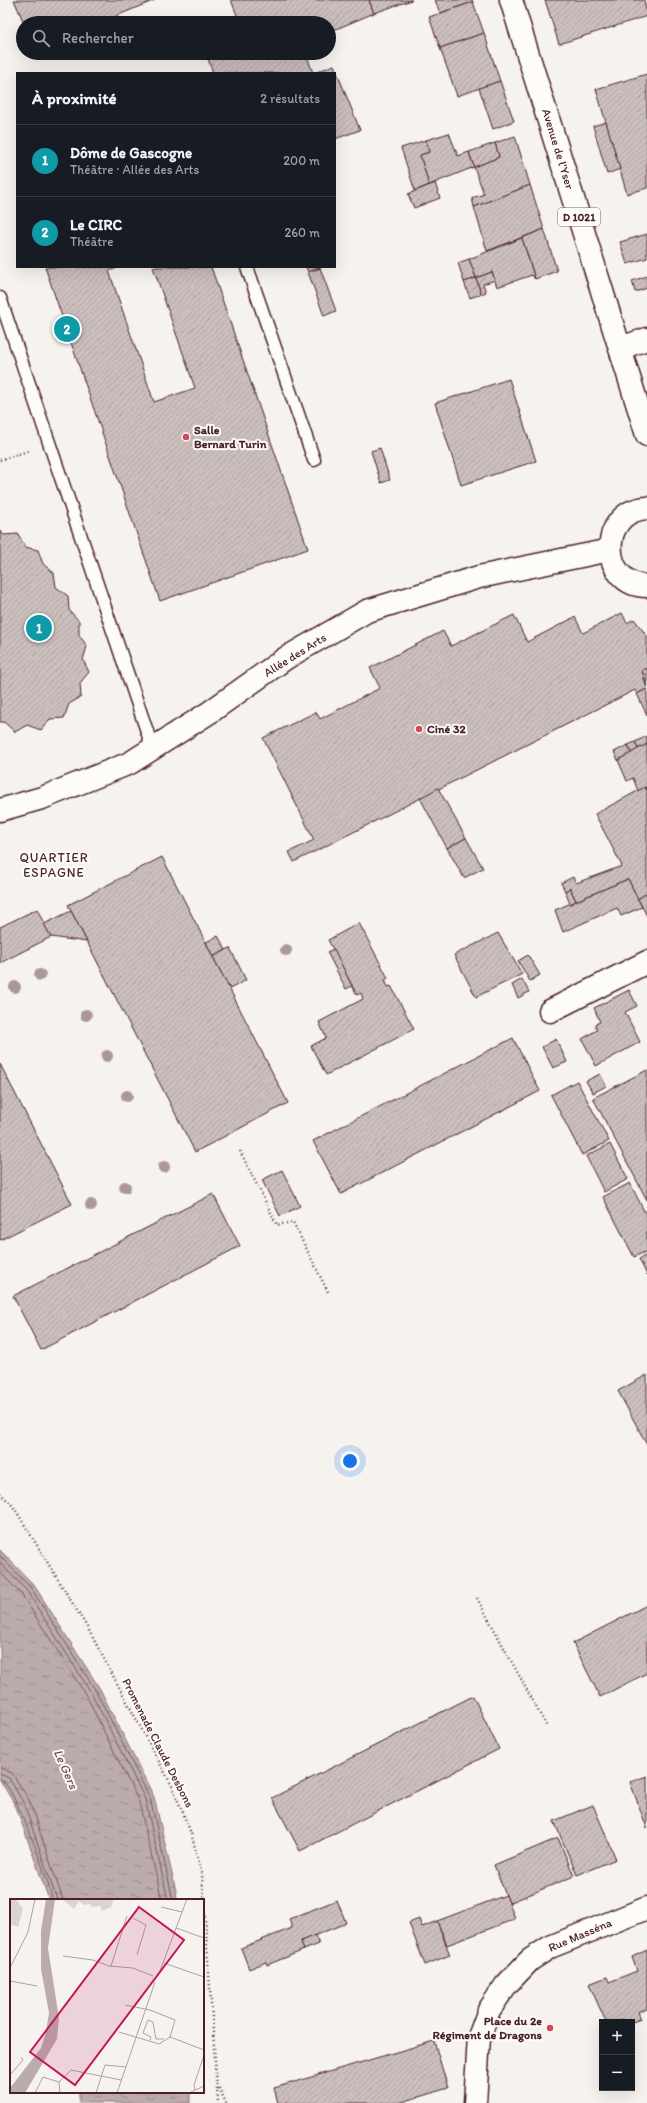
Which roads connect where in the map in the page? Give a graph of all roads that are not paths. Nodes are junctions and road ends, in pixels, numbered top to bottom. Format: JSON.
{"nodes":[{"id":1,"x":511,"y":0,"type":"edge"},
{"id":2,"x":247,"y":268,"type":"edge"},
{"id":3,"x":0,"y":298,"type":"edge"},
{"id":4,"x":647,"y":339,"type":"edge"},
{"id":5,"x":620,"y":348,"type":"junction"},
{"id":6,"x":647,"y":435,"type":"edge"},
{"id":7,"x":314,"y":460,"type":"dead end"},
{"id":8,"x":647,"y":508,"type":"edge"},
{"id":9,"x":610,"y":550,"type":"junction"},
{"id":10,"x":647,"y":586,"type":"edge"},
{"id":11,"x":153,"y":749,"type":"junction"},
{"id":12,"x":0,"y":810,"type":"edge"},
{"id":13,"x":647,"y":962,"type":"edge"},
{"id":14,"x":550,"y":1011,"type":"dead end"},
{"id":15,"x":647,"y":1908,"type":"edge"},
{"id":16,"x":475,"y":2103,"type":"edge"}],
"edges":[{"from":1,"to":5,"type":"street","name":"Avenue de l'Yser","number":"D 1021"},
{"from":2,"to":7,"type":"lane"},
{"from":3,"to":11,"type":"lane"},
{"from":4,"to":5,"type":"street"},
{"from":5,"to":6,"type":"street","name":"Avenue de l'Yser","number":"D 1021"},
{"from":8,"to":9,"type":"street"},
{"from":9,"to":10,"type":"street"},
{"from":9,"to":11,"type":"street","name":"Allée des Arts"},
{"from":11,"to":12,"type":"street","name":"Allée des Arts"},
{"from":13,"to":14,"type":"street"},
{"from":15,"to":16,"type":"street","name":"Rue Masséna"}]}
